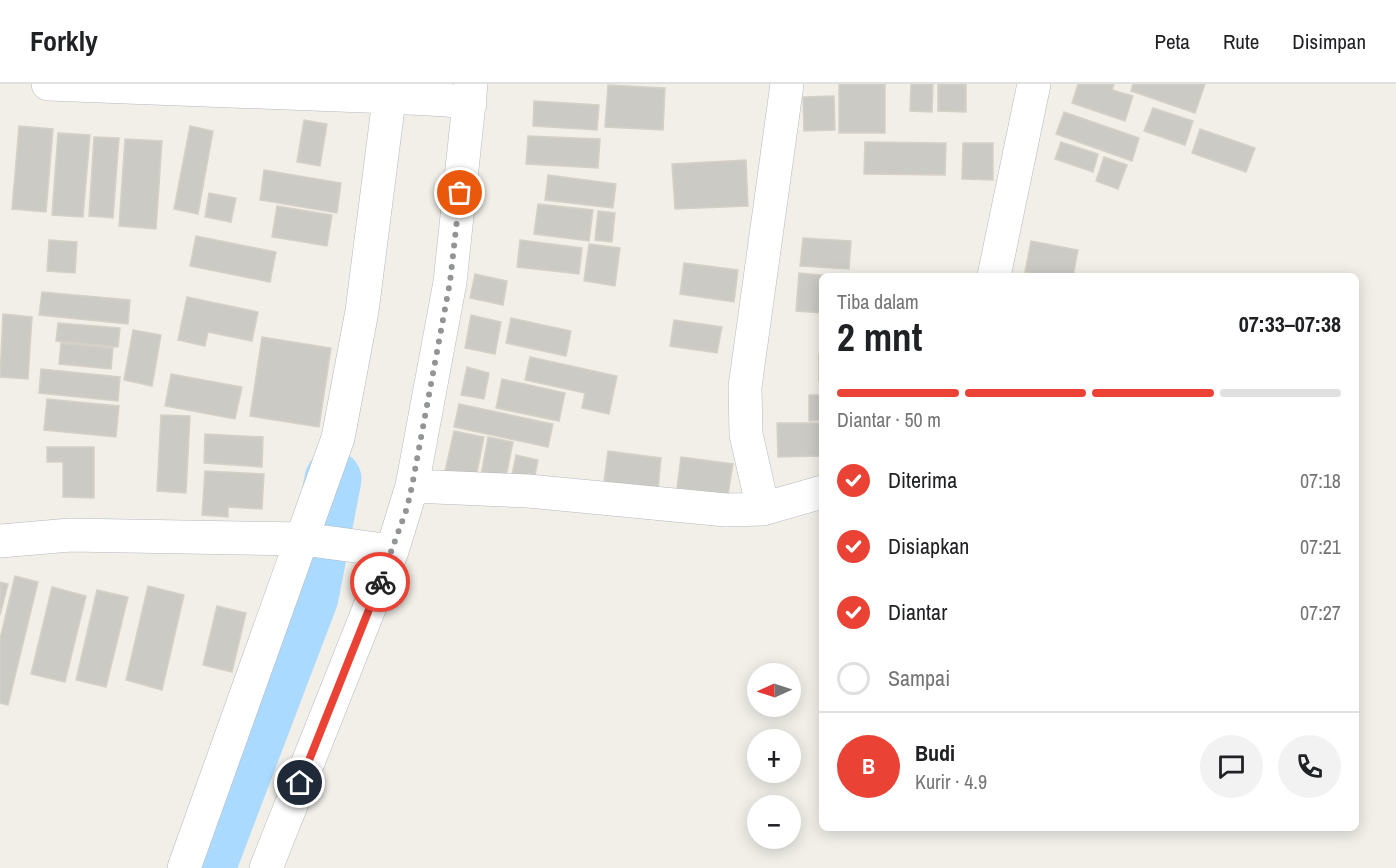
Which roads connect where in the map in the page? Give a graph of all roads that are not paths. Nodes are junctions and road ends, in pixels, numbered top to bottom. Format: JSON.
{"nodes":[{"id":1,"x":48,"y":84,"type":"edge"},
{"id":2,"x":787,"y":84,"type":"edge"},
{"id":3,"x":1034,"y":84,"type":"edge"},
{"id":4,"x":155,"y":86,"type":"edge"},
{"id":5,"x":394,"y":93,"type":"edge"},
{"id":6,"x":463,"y":96,"type":"edge"},
{"id":7,"x":995,"y":273,"type":"edge"},
{"id":8,"x":412,"y":486,"type":"junction"},
{"id":9,"x":819,"y":493,"type":"edge"},
{"id":10,"x":763,"y":509,"type":"junction"},
{"id":11,"x":312,"y":540,"type":"junction"},
{"id":12,"x":0,"y":541,"type":"edge"},
{"id":13,"x":380,"y":549,"type":"junction"},
{"id":14,"x":184,"y":868,"type":"edge"},
{"id":15,"x":266,"y":868,"type":"edge"}],
"edges":[{"from":1,"to":4,"type":"street"},
{"from":2,"to":10,"type":"street"},
{"from":3,"to":7,"type":"street"},
{"from":4,"to":5,"type":"street"},
{"from":5,"to":6,"type":"street"},
{"from":5,"to":11,"type":"street"},
{"from":6,"to":8,"type":"street"},
{"from":8,"to":10,"type":"street"},
{"from":8,"to":13,"type":"street"},
{"from":9,"to":10,"type":"street"},
{"from":11,"to":12,"type":"street"},
{"from":11,"to":13,"type":"street"},
{"from":11,"to":14,"type":"street"},
{"from":13,"to":15,"type":"street"}]}
